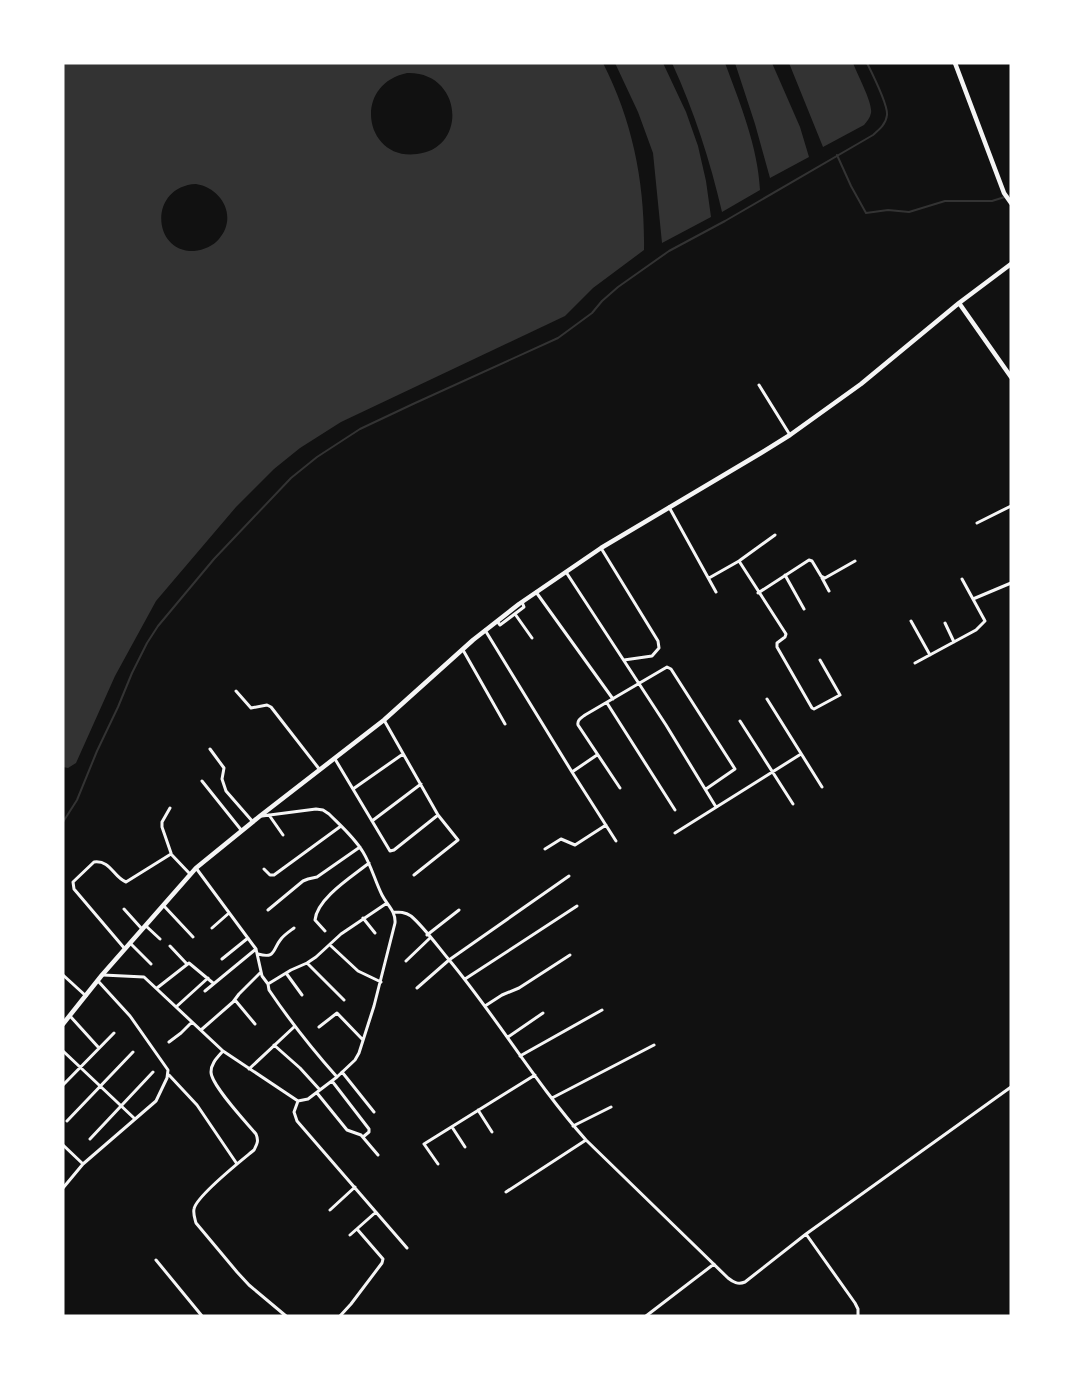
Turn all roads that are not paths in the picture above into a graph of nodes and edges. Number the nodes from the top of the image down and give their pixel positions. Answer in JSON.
{"nodes":[{"id":1,"x":956,"y":63,"type":"edge"},
{"id":2,"x":1009,"y":201,"type":"edge"},
{"id":3,"x":1011,"y":264,"type":"edge"},
{"id":4,"x":959,"y":303,"type":"junction"},
{"id":5,"x":1011,"y":377,"type":"edge"},
{"id":6,"x":759,"y":385,"type":"dead end"},
{"id":7,"x":790,"y":435,"type":"junction"},
{"id":8,"x":1011,"y":506,"type":"edge"},
{"id":9,"x":669,"y":507,"type":"junction"},
{"id":10,"x":977,"y":523,"type":"dead end"},
{"id":11,"x":775,"y":535,"type":"dead end"},
{"id":12,"x":601,"y":548,"type":"junction"},
{"id":13,"x":739,"y":561,"type":"junction"},
{"id":14,"x":855,"y":561,"type":"dead end"},
{"id":15,"x":566,"y":572,"type":"junction"},
{"id":16,"x":785,"y":575,"type":"junction"},
{"id":17,"x":821,"y":576,"type":"junction"},
{"id":18,"x":708,"y":578,"type":"junction"},
{"id":19,"x":962,"y":579,"type":"dead end"},
{"id":20,"x":1011,"y":583,"type":"edge"},
{"id":21,"x":829,"y":591,"type":"dead end"},
{"id":22,"x":536,"y":592,"type":"junction"},
{"id":23,"x":716,"y":592,"type":"dead end"},
{"id":24,"x":758,"y":593,"type":"junction"},
{"id":25,"x":973,"y":599,"type":"junction"},
{"id":26,"x":522,"y":602,"type":"junction"},
{"id":27,"x":804,"y":609,"type":"dead end"},
{"id":28,"x":515,"y":614,"type":"junction"},
{"id":29,"x":497,"y":621,"type":"junction"},
{"id":30,"x":911,"y":621,"type":"dead end"},
{"id":31,"x":945,"y":623,"type":"dead end"},
{"id":32,"x":485,"y":630,"type":"junction"},
{"id":33,"x":532,"y":638,"type":"dead end"},
{"id":34,"x":954,"y":642,"type":"junction"},
{"id":35,"x":463,"y":650,"type":"junction"},
{"id":36,"x":930,"y":655,"type":"junction"},
{"id":37,"x":624,"y":660,"type":"junction"},
{"id":38,"x":820,"y":660,"type":"dead end"},
{"id":39,"x":915,"y":663,"type":"dead end"},
{"id":40,"x":639,"y":683,"type":"junction"},
{"id":41,"x":236,"y":691,"type":"dead end"},
{"id":42,"x":613,"y":699,"type":"junction"},
{"id":43,"x":767,"y":699,"type":"dead end"},
{"id":44,"x":607,"y":703,"type":"junction"},
{"id":45,"x":384,"y":720,"type":"junction"},
{"id":46,"x":740,"y":721,"type":"dead end"},
{"id":47,"x":505,"y":724,"type":"dead end"},
{"id":48,"x":210,"y":749,"type":"dead end"},
{"id":49,"x":403,"y":753,"type":"junction"},
{"id":50,"x":801,"y":753,"type":"junction"},
{"id":51,"x":597,"y":755,"type":"junction"},
{"id":52,"x":335,"y":759,"type":"junction"},
{"id":53,"x":320,"y":770,"type":"junction"},
{"id":54,"x":572,"y":772,"type":"junction"},
{"id":55,"x":773,"y":772,"type":"junction"},
{"id":56,"x":202,"y":781,"type":"dead end"},
{"id":57,"x":421,"y":784,"type":"junction"},
{"id":58,"x":822,"y":787,"type":"dead end"},
{"id":59,"x":620,"y":788,"type":"dead end"},
{"id":60,"x":353,"y":789,"type":"junction"},
{"id":61,"x":706,"y":789,"type":"junction"},
{"id":62,"x":793,"y":804,"type":"dead end"},
{"id":63,"x":716,"y":807,"type":"junction"},
{"id":64,"x":170,"y":808,"type":"dead end"},
{"id":65,"x":675,"y":810,"type":"dead end"},
{"id":66,"x":269,"y":815,"type":"junction"},
{"id":67,"x":438,"y":815,"type":"junction"},
{"id":68,"x":261,"y":816,"type":"junction"},
{"id":69,"x":372,"y":821,"type":"junction"},
{"id":70,"x":253,"y":822,"type":"junction"},
{"id":71,"x":606,"y":825,"type":"junction"},
{"id":72,"x":341,"y":826,"type":"junction"},
{"id":73,"x":242,"y":831,"type":"junction"},
{"id":74,"x":675,"y":833,"type":"dead end"},
{"id":75,"x":283,"y":835,"type":"dead end"},
{"id":76,"x":616,"y":841,"type":"dead end"},
{"id":77,"x":360,"y":847,"type":"junction"},
{"id":78,"x":545,"y":849,"type":"dead end"},
{"id":79,"x":171,"y":854,"type":"junction"},
{"id":80,"x":369,"y":863,"type":"junction"},
{"id":81,"x":196,"y":868,"type":"junction"},
{"id":82,"x":264,"y":869,"type":"dead end"},
{"id":83,"x":190,"y":874,"type":"junction"},
{"id":84,"x":414,"y":875,"type":"dead end"},
{"id":85,"x":569,"y":876,"type":"dead end"},
{"id":86,"x":387,"y":903,"type":"junction"},
{"id":87,"x":163,"y":905,"type":"junction"},
{"id":88,"x":577,"y":906,"type":"dead end"},
{"id":89,"x":124,"y":909,"type":"dead end"},
{"id":90,"x":268,"y":910,"type":"dead end"},
{"id":91,"x":459,"y":910,"type":"dead end"},
{"id":92,"x":229,"y":912,"type":"junction"},
{"id":93,"x":393,"y":912,"type":"junction"},
{"id":94,"x":363,"y":918,"type":"junction"},
{"id":95,"x":144,"y":927,"type":"junction"},
{"id":96,"x":212,"y":928,"type":"dead end"},
{"id":97,"x":294,"y":928,"type":"dead end"},
{"id":98,"x":325,"y":931,"type":"dead end"},
{"id":99,"x":375,"y":933,"type":"dead end"},
{"id":100,"x":429,"y":936,"type":"junction"},
{"id":101,"x":194,"y":937,"type":"dead end"},
{"id":102,"x":248,"y":938,"type":"junction"},
{"id":103,"x":160,"y":939,"type":"dead end"},
{"id":104,"x":130,"y":943,"type":"junction"},
{"id":105,"x":330,"y":945,"type":"junction"},
{"id":106,"x":170,"y":946,"type":"dead end"},
{"id":107,"x":126,"y":949,"type":"junction"},
{"id":108,"x":256,"y":949,"type":"junction"},
{"id":109,"x":258,"y":954,"type":"junction"},
{"id":110,"x":570,"y":954,"type":"dead end"},
{"id":111,"x":222,"y":959,"type":"dead end"},
{"id":112,"x":449,"y":960,"type":"junction"},
{"id":113,"x":406,"y":961,"type":"dead end"},
{"id":114,"x":186,"y":963,"type":"junction"},
{"id":115,"x":307,"y":963,"type":"junction"},
{"id":116,"x":151,"y":964,"type":"dead end"},
{"id":117,"x":261,"y":973,"type":"junction"},
{"id":118,"x":286,"y":973,"type":"junction"},
{"id":119,"x":63,"y":975,"type":"edge"},
{"id":120,"x":102,"y":975,"type":"junction"},
{"id":121,"x":208,"y":978,"type":"junction"},
{"id":122,"x":465,"y":979,"type":"junction"},
{"id":123,"x":98,"y":981,"type":"junction"},
{"id":124,"x":381,"y":982,"type":"junction"},
{"id":125,"x":213,"y":983,"type":"junction"},
{"id":126,"x":268,"y":984,"type":"junction"},
{"id":127,"x":157,"y":988,"type":"junction"},
{"id":128,"x":417,"y":988,"type":"dead end"},
{"id":129,"x":205,"y":991,"type":"dead end"},
{"id":130,"x":302,"y":995,"type":"dead end"},
{"id":131,"x":86,"y":996,"type":"junction"},
{"id":132,"x":235,"y":1000,"type":"junction"},
{"id":133,"x":344,"y":1000,"type":"dead end"},
{"id":134,"x":485,"y":1006,"type":"junction"},
{"id":135,"x":176,"y":1007,"type":"junction"},
{"id":136,"x":602,"y":1010,"type":"dead end"},
{"id":137,"x":543,"y":1013,"type":"dead end"},
{"id":138,"x":70,"y":1016,"type":"junction"},
{"id":139,"x":192,"y":1022,"type":"junction"},
{"id":140,"x":63,"y":1024,"type":"edge"},
{"id":141,"x":255,"y":1024,"type":"dead end"},
{"id":142,"x":294,"y":1026,"type":"junction"},
{"id":143,"x":319,"y":1027,"type":"dead end"},
{"id":144,"x":201,"y":1030,"type":"junction"},
{"id":145,"x":114,"y":1033,"type":"dead end"},
{"id":146,"x":507,"y":1038,"type":"junction"},
{"id":147,"x":363,"y":1040,"type":"junction"},
{"id":148,"x":169,"y":1042,"type":"dead end"},
{"id":149,"x":274,"y":1045,"type":"junction"},
{"id":150,"x":654,"y":1045,"type":"dead end"},
{"id":151,"x":99,"y":1048,"type":"junction"},
{"id":152,"x":63,"y":1051,"type":"edge"},
{"id":153,"x":223,"y":1051,"type":"junction"},
{"id":154,"x":133,"y":1052,"type":"dead end"},
{"id":155,"x":520,"y":1056,"type":"junction"},
{"id":156,"x":80,"y":1067,"type":"junction"},
{"id":157,"x":249,"y":1069,"type":"junction"},
{"id":158,"x":153,"y":1072,"type":"dead end"},
{"id":159,"x":342,"y":1072,"type":"junction"},
{"id":160,"x":169,"y":1075,"type":"junction"},
{"id":161,"x":535,"y":1075,"type":"junction"},
{"id":162,"x":337,"y":1077,"type":"junction"},
{"id":163,"x":332,"y":1080,"type":"junction"},
{"id":164,"x":63,"y":1085,"type":"edge"},
{"id":165,"x":100,"y":1086,"type":"junction"},
{"id":166,"x":1011,"y":1087,"type":"edge"},
{"id":167,"x":318,"y":1091,"type":"junction"},
{"id":168,"x":552,"y":1098,"type":"junction"},
{"id":169,"x":298,"y":1101,"type":"junction"},
{"id":170,"x":121,"y":1106,"type":"junction"},
{"id":171,"x":611,"y":1107,"type":"dead end"},
{"id":172,"x":478,"y":1110,"type":"junction"},
{"id":173,"x":374,"y":1112,"type":"dead end"},
{"id":174,"x":135,"y":1119,"type":"junction"},
{"id":175,"x":67,"y":1121,"type":"dead end"},
{"id":176,"x":573,"y":1126,"type":"junction"},
{"id":177,"x":452,"y":1127,"type":"junction"},
{"id":178,"x":492,"y":1132,"type":"dead end"},
{"id":179,"x":363,"y":1137,"type":"junction"},
{"id":180,"x":90,"y":1140,"type":"dead end"},
{"id":181,"x":586,"y":1140,"type":"junction"},
{"id":182,"x":63,"y":1145,"type":"edge"},
{"id":183,"x":465,"y":1148,"type":"dead end"},
{"id":184,"x":378,"y":1155,"type":"dead end"},
{"id":185,"x":83,"y":1164,"type":"junction"},
{"id":186,"x":237,"y":1164,"type":"junction"},
{"id":187,"x":438,"y":1164,"type":"dead end"},
{"id":188,"x":355,"y":1187,"type":"junction"},
{"id":189,"x":63,"y":1188,"type":"edge"},
{"id":190,"x":506,"y":1192,"type":"dead end"},
{"id":191,"x":330,"y":1210,"type":"dead end"},
{"id":192,"x":376,"y":1212,"type":"junction"},
{"id":193,"x":357,"y":1229,"type":"junction"},
{"id":194,"x":806,"y":1234,"type":"junction"},
{"id":195,"x":350,"y":1235,"type":"dead end"},
{"id":196,"x":407,"y":1248,"type":"dead end"},
{"id":197,"x":156,"y":1260,"type":"dead end"},
{"id":198,"x":714,"y":1264,"type":"junction"},
{"id":199,"x":202,"y":1316,"type":"edge"},
{"id":200,"x":286,"y":1316,"type":"edge"},
{"id":201,"x":340,"y":1316,"type":"edge"},
{"id":202,"x":646,"y":1316,"type":"edge"},
{"id":203,"x":858,"y":1316,"type":"edge"}],
"edges":[{"from":1,"to":2,"type":"main road"},
{"from":3,"to":4,"type":"main road"},
{"from":4,"to":5,"type":"main road"},
{"from":4,"to":7,"type":"main road"},
{"from":6,"to":7,"type":"street"},
{"from":7,"to":9,"type":"main road"},
{"from":8,"to":10,"type":"street"},
{"from":9,"to":12,"type":"main road"},
{"from":9,"to":18,"type":"street"},
{"from":11,"to":13,"type":"street"},
{"from":12,"to":15,"type":"main road"},
{"from":12,"to":37,"type":"street"},
{"from":13,"to":18,"type":"street"},
{"from":13,"to":24,"type":"street"},
{"from":14,"to":17,"type":"street"},
{"from":15,"to":22,"type":"main road"},
{"from":15,"to":37,"type":"street"},
{"from":16,"to":17,"type":"street"},
{"from":16,"to":24,"type":"street"},
{"from":16,"to":27,"type":"street"},
{"from":17,"to":21,"type":"street"},
{"from":18,"to":23,"type":"street"},
{"from":19,"to":25,"type":"street"},
{"from":20,"to":25,"type":"street"},
{"from":22,"to":26,"type":"main road"},
{"from":22,"to":42,"type":"street"},
{"from":24,"to":38,"type":"street"},
{"from":25,"to":34,"type":"street"},
{"from":26,"to":28,"type":"street"},
{"from":26,"to":29,"type":"main road"},
{"from":28,"to":29,"type":"street"},
{"from":28,"to":33,"type":"street"},
{"from":29,"to":32,"type":"main road"},
{"from":30,"to":36,"type":"street"},
{"from":31,"to":34,"type":"street"},
{"from":32,"to":35,"type":"main road"},
{"from":32,"to":54,"type":"street"},
{"from":34,"to":36,"type":"street"},
{"from":35,"to":45,"type":"main road"},
{"from":35,"to":47,"type":"street"},
{"from":36,"to":39,"type":"street"},
{"from":37,"to":40,"type":"street"},
{"from":40,"to":42,"type":"street"},
{"from":40,"to":61,"type":"street"},
{"from":40,"to":61,"type":"street"},
{"from":41,"to":53,"type":"street"},
{"from":42,"to":44,"type":"street"},
{"from":43,"to":50,"type":"street"},
{"from":44,"to":51,"type":"street"},
{"from":44,"to":65,"type":"street"},
{"from":45,"to":49,"type":"street"},
{"from":45,"to":52,"type":"main road"},
{"from":46,"to":55,"type":"street"},
{"from":48,"to":70,"type":"street"},
{"from":49,"to":57,"type":"street"},
{"from":49,"to":60,"type":"street"},
{"from":50,"to":55,"type":"street"},
{"from":50,"to":58,"type":"street"},
{"from":51,"to":54,"type":"street"},
{"from":51,"to":59,"type":"street"},
{"from":52,"to":53,"type":"main road"},
{"from":52,"to":60,"type":"street"},
{"from":53,"to":68,"type":"main road"},
{"from":54,"to":71,"type":"street"},
{"from":55,"to":62,"type":"street"},
{"from":55,"to":63,"type":"street"},
{"from":56,"to":73,"type":"street"},
{"from":57,"to":67,"type":"street"},
{"from":57,"to":69,"type":"street"},
{"from":60,"to":69,"type":"street"},
{"from":61,"to":63,"type":"street"},
{"from":63,"to":74,"type":"street"},
{"from":64,"to":79,"type":"street"},
{"from":66,"to":68,"type":"street"},
{"from":66,"to":72,"type":"street"},
{"from":66,"to":75,"type":"street"},
{"from":67,"to":69,"type":"street"},
{"from":67,"to":84,"type":"street"},
{"from":68,"to":70,"type":"main road"},
{"from":70,"to":73,"type":"main road"},
{"from":71,"to":76,"type":"street"},
{"from":71,"to":78,"type":"street"},
{"from":72,"to":77,"type":"street"},
{"from":72,"to":82,"type":"street"},
{"from":73,"to":81,"type":"main road"},
{"from":77,"to":80,"type":"street"},
{"from":77,"to":90,"type":"street"},
{"from":79,"to":83,"type":"street"},
{"from":79,"to":107,"type":"street"},
{"from":80,"to":86,"type":"street"},
{"from":80,"to":98,"type":"street"},
{"from":81,"to":83,"type":"main road"},
{"from":81,"to":92,"type":"street"},
{"from":83,"to":87,"type":"main road"},
{"from":85,"to":112,"type":"street"},
{"from":86,"to":93,"type":"street"},
{"from":86,"to":94,"type":"street"},
{"from":87,"to":95,"type":"main road"},
{"from":87,"to":101,"type":"street"},
{"from":88,"to":122,"type":"street"},
{"from":89,"to":95,"type":"street"},
{"from":91,"to":100,"type":"street"},
{"from":92,"to":96,"type":"street"},
{"from":92,"to":102,"type":"street"},
{"from":93,"to":100,"type":"street"},
{"from":93,"to":124,"type":"street"},
{"from":94,"to":99,"type":"street"},
{"from":94,"to":105,"type":"street"},
{"from":95,"to":103,"type":"street"},
{"from":95,"to":104,"type":"main road"},
{"from":97,"to":109,"type":"street"},
{"from":100,"to":112,"type":"street"},
{"from":100,"to":113,"type":"street"},
{"from":102,"to":108,"type":"street"},
{"from":102,"to":111,"type":"street"},
{"from":104,"to":107,"type":"main road"},
{"from":104,"to":116,"type":"street"},
{"from":105,"to":115,"type":"street"},
{"from":105,"to":124,"type":"street"},
{"from":106,"to":114,"type":"street"},
{"from":107,"to":120,"type":"main road"},
{"from":108,"to":109,"type":"street"},
{"from":108,"to":125,"type":"street"},
{"from":109,"to":117,"type":"street"},
{"from":110,"to":134,"type":"street"},
{"from":112,"to":122,"type":"street"},
{"from":112,"to":128,"type":"street"},
{"from":114,"to":121,"type":"street"},
{"from":114,"to":127,"type":"street"},
{"from":115,"to":118,"type":"street"},
{"from":115,"to":133,"type":"street"},
{"from":117,"to":126,"type":"street"},
{"from":117,"to":132,"type":"street"},
{"from":118,"to":126,"type":"street"},
{"from":118,"to":130,"type":"street"},
{"from":119,"to":131,"type":"street"},
{"from":120,"to":123,"type":"main road"},
{"from":120,"to":127,"type":"street"},
{"from":121,"to":125,"type":"street"},
{"from":121,"to":135,"type":"street"},
{"from":122,"to":134,"type":"street"},
{"from":123,"to":131,"type":"main road"},
{"from":123,"to":160,"type":"street"},
{"from":124,"to":147,"type":"street"},
{"from":125,"to":129,"type":"street"},
{"from":126,"to":142,"type":"street"},
{"from":127,"to":135,"type":"street"},
{"from":131,"to":138,"type":"main road"},
{"from":132,"to":141,"type":"street"},
{"from":132,"to":144,"type":"street"},
{"from":134,"to":146,"type":"street"},
{"from":135,"to":139,"type":"street"},
{"from":136,"to":155,"type":"street"},
{"from":137,"to":146,"type":"street"},
{"from":138,"to":140,"type":"main road"},
{"from":138,"to":151,"type":"street"},
{"from":139,"to":144,"type":"street"},
{"from":139,"to":148,"type":"street"},
{"from":142,"to":149,"type":"street"},
{"from":142,"to":162,"type":"street"},
{"from":143,"to":147,"type":"street"},
{"from":144,"to":153,"type":"street"},
{"from":145,"to":151,"type":"street"},
{"from":146,"to":155,"type":"street"},
{"from":147,"to":159,"type":"street"},
{"from":149,"to":157,"type":"street"},
{"from":149,"to":167,"type":"street"},
{"from":150,"to":168,"type":"street"},
{"from":151,"to":156,"type":"street"},
{"from":152,"to":156,"type":"street"},
{"from":153,"to":157,"type":"street"},
{"from":153,"to":186,"type":"street"},
{"from":154,"to":165,"type":"street"},
{"from":155,"to":161,"type":"street"},
{"from":156,"to":164,"type":"street"},
{"from":156,"to":165,"type":"street"},
{"from":157,"to":169,"type":"street"},
{"from":158,"to":170,"type":"street"},
{"from":159,"to":162,"type":"street"},
{"from":159,"to":173,"type":"street"},
{"from":160,"to":174,"type":"street"},
{"from":160,"to":186,"type":"street"},
{"from":161,"to":168,"type":"street"},
{"from":161,"to":172,"type":"street"},
{"from":162,"to":163,"type":"street"},
{"from":163,"to":167,"type":"street"},
{"from":163,"to":179,"type":"street"},
{"from":165,"to":170,"type":"street"},
{"from":165,"to":175,"type":"street"},
{"from":166,"to":194,"type":"street"},
{"from":167,"to":169,"type":"street"},
{"from":167,"to":179,"type":"street"},
{"from":168,"to":176,"type":"street"},
{"from":169,"to":188,"type":"street"},
{"from":170,"to":174,"type":"street"},
{"from":170,"to":180,"type":"street"},
{"from":171,"to":176,"type":"street"},
{"from":172,"to":177,"type":"street"},
{"from":172,"to":178,"type":"street"},
{"from":174,"to":185,"type":"street"},
{"from":176,"to":181,"type":"street"},
{"from":177,"to":183,"type":"street"},
{"from":177,"to":187,"type":"street"},
{"from":179,"to":184,"type":"street"},
{"from":181,"to":190,"type":"street"},
{"from":181,"to":198,"type":"street"},
{"from":182,"to":185,"type":"street"},
{"from":185,"to":189,"type":"street"},
{"from":186,"to":200,"type":"street"},
{"from":188,"to":191,"type":"street"},
{"from":188,"to":192,"type":"street"},
{"from":192,"to":193,"type":"street"},
{"from":192,"to":196,"type":"street"},
{"from":193,"to":195,"type":"street"},
{"from":193,"to":201,"type":"street"},
{"from":194,"to":198,"type":"street"},
{"from":194,"to":203,"type":"street"},
{"from":197,"to":199,"type":"street"},
{"from":198,"to":202,"type":"street"}]}
